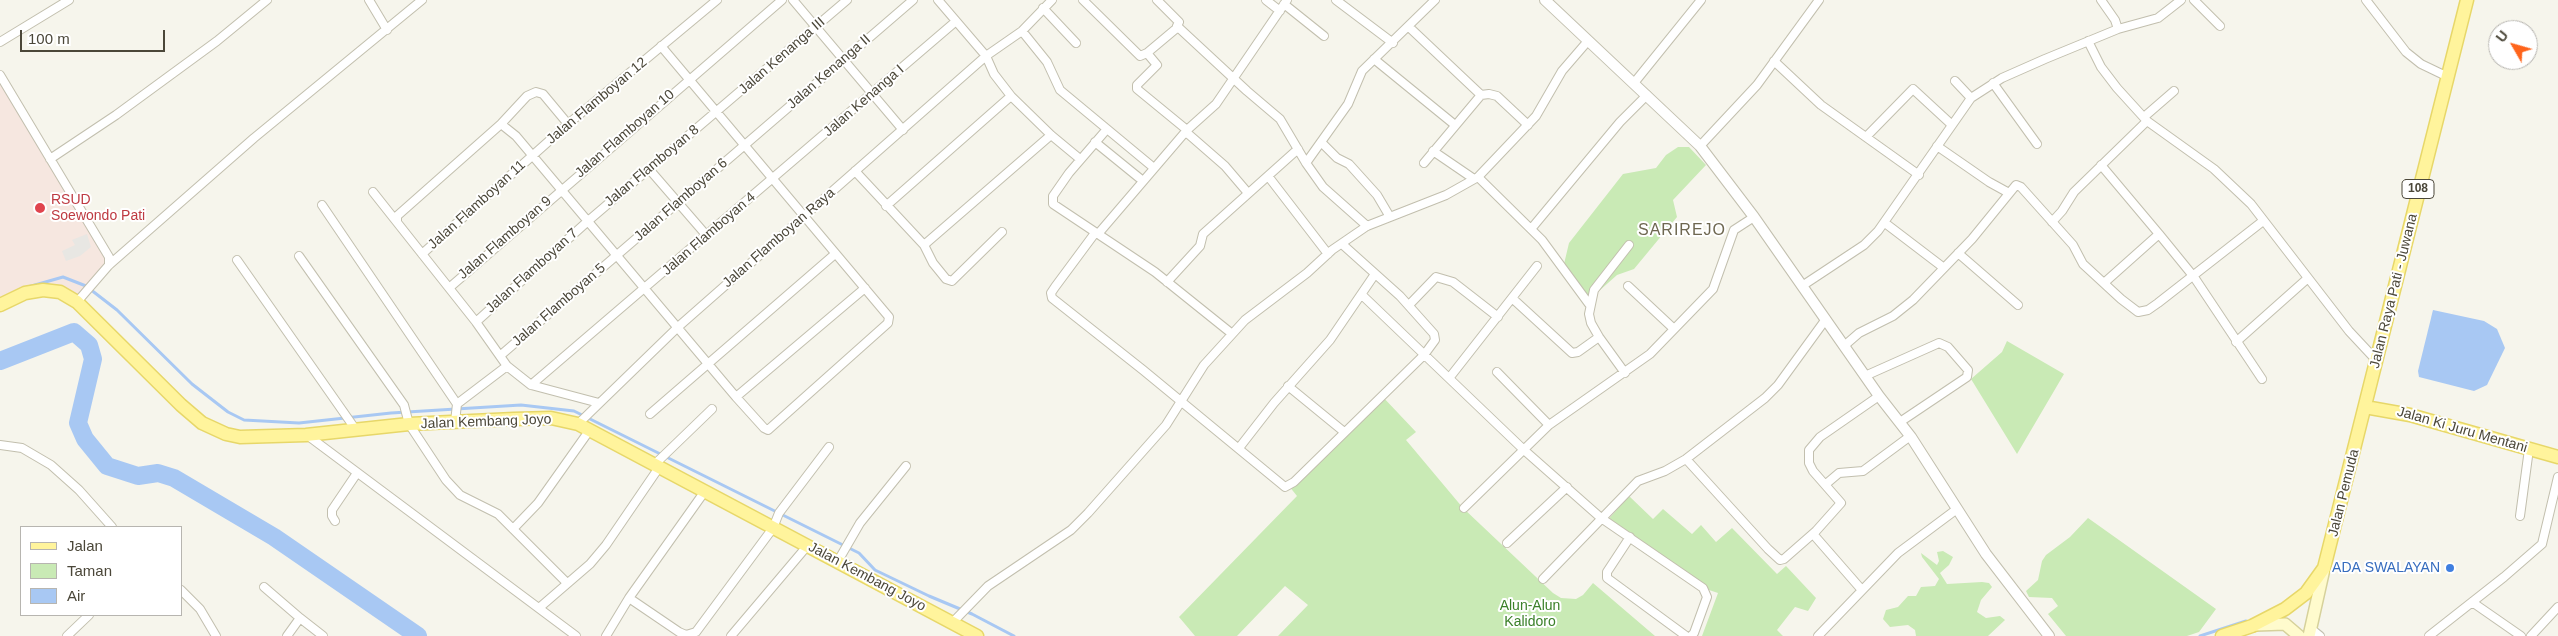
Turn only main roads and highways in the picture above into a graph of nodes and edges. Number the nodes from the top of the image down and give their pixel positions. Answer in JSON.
{"nodes":[{"id":1,"x":2467,"y":0,"type":"edge"},
{"id":2,"x":0,"y":305,"type":"edge"},
{"id":3,"x":2365,"y":408,"type":"junction"},
{"id":4,"x":2558,"y":457,"type":"edge"},
{"id":5,"x":2324,"y":568,"type":"junction"},
{"id":6,"x":2252,"y":626,"type":"junction"},
{"id":7,"x":2309,"y":632,"type":"edge"},
{"id":8,"x":977,"y":636,"type":"edge"},
{"id":9,"x":2222,"y":636,"type":"edge"},
{"id":10,"x":2299,"y":636,"type":"edge"}],
"edges":[{"from":1,"to":3,"type":"main road","name":"Jalan Raya Pati - Juwana","number":"108"},
{"from":2,"to":8,"type":"main road","name":"Jalan Kembang Joyo"},
{"from":3,"to":4,"type":"main road","name":"Jalan Ki Juru Mentani"},
{"from":3,"to":5,"type":"main road","name":"Jalan Pemuda"},
{"from":5,"to":6,"type":"main road"},
{"from":5,"to":7,"type":"main road","name":"Jalan Pemuda"},
{"from":6,"to":9,"type":"main road"},
{"from":6,"to":10,"type":"main road"}]}
